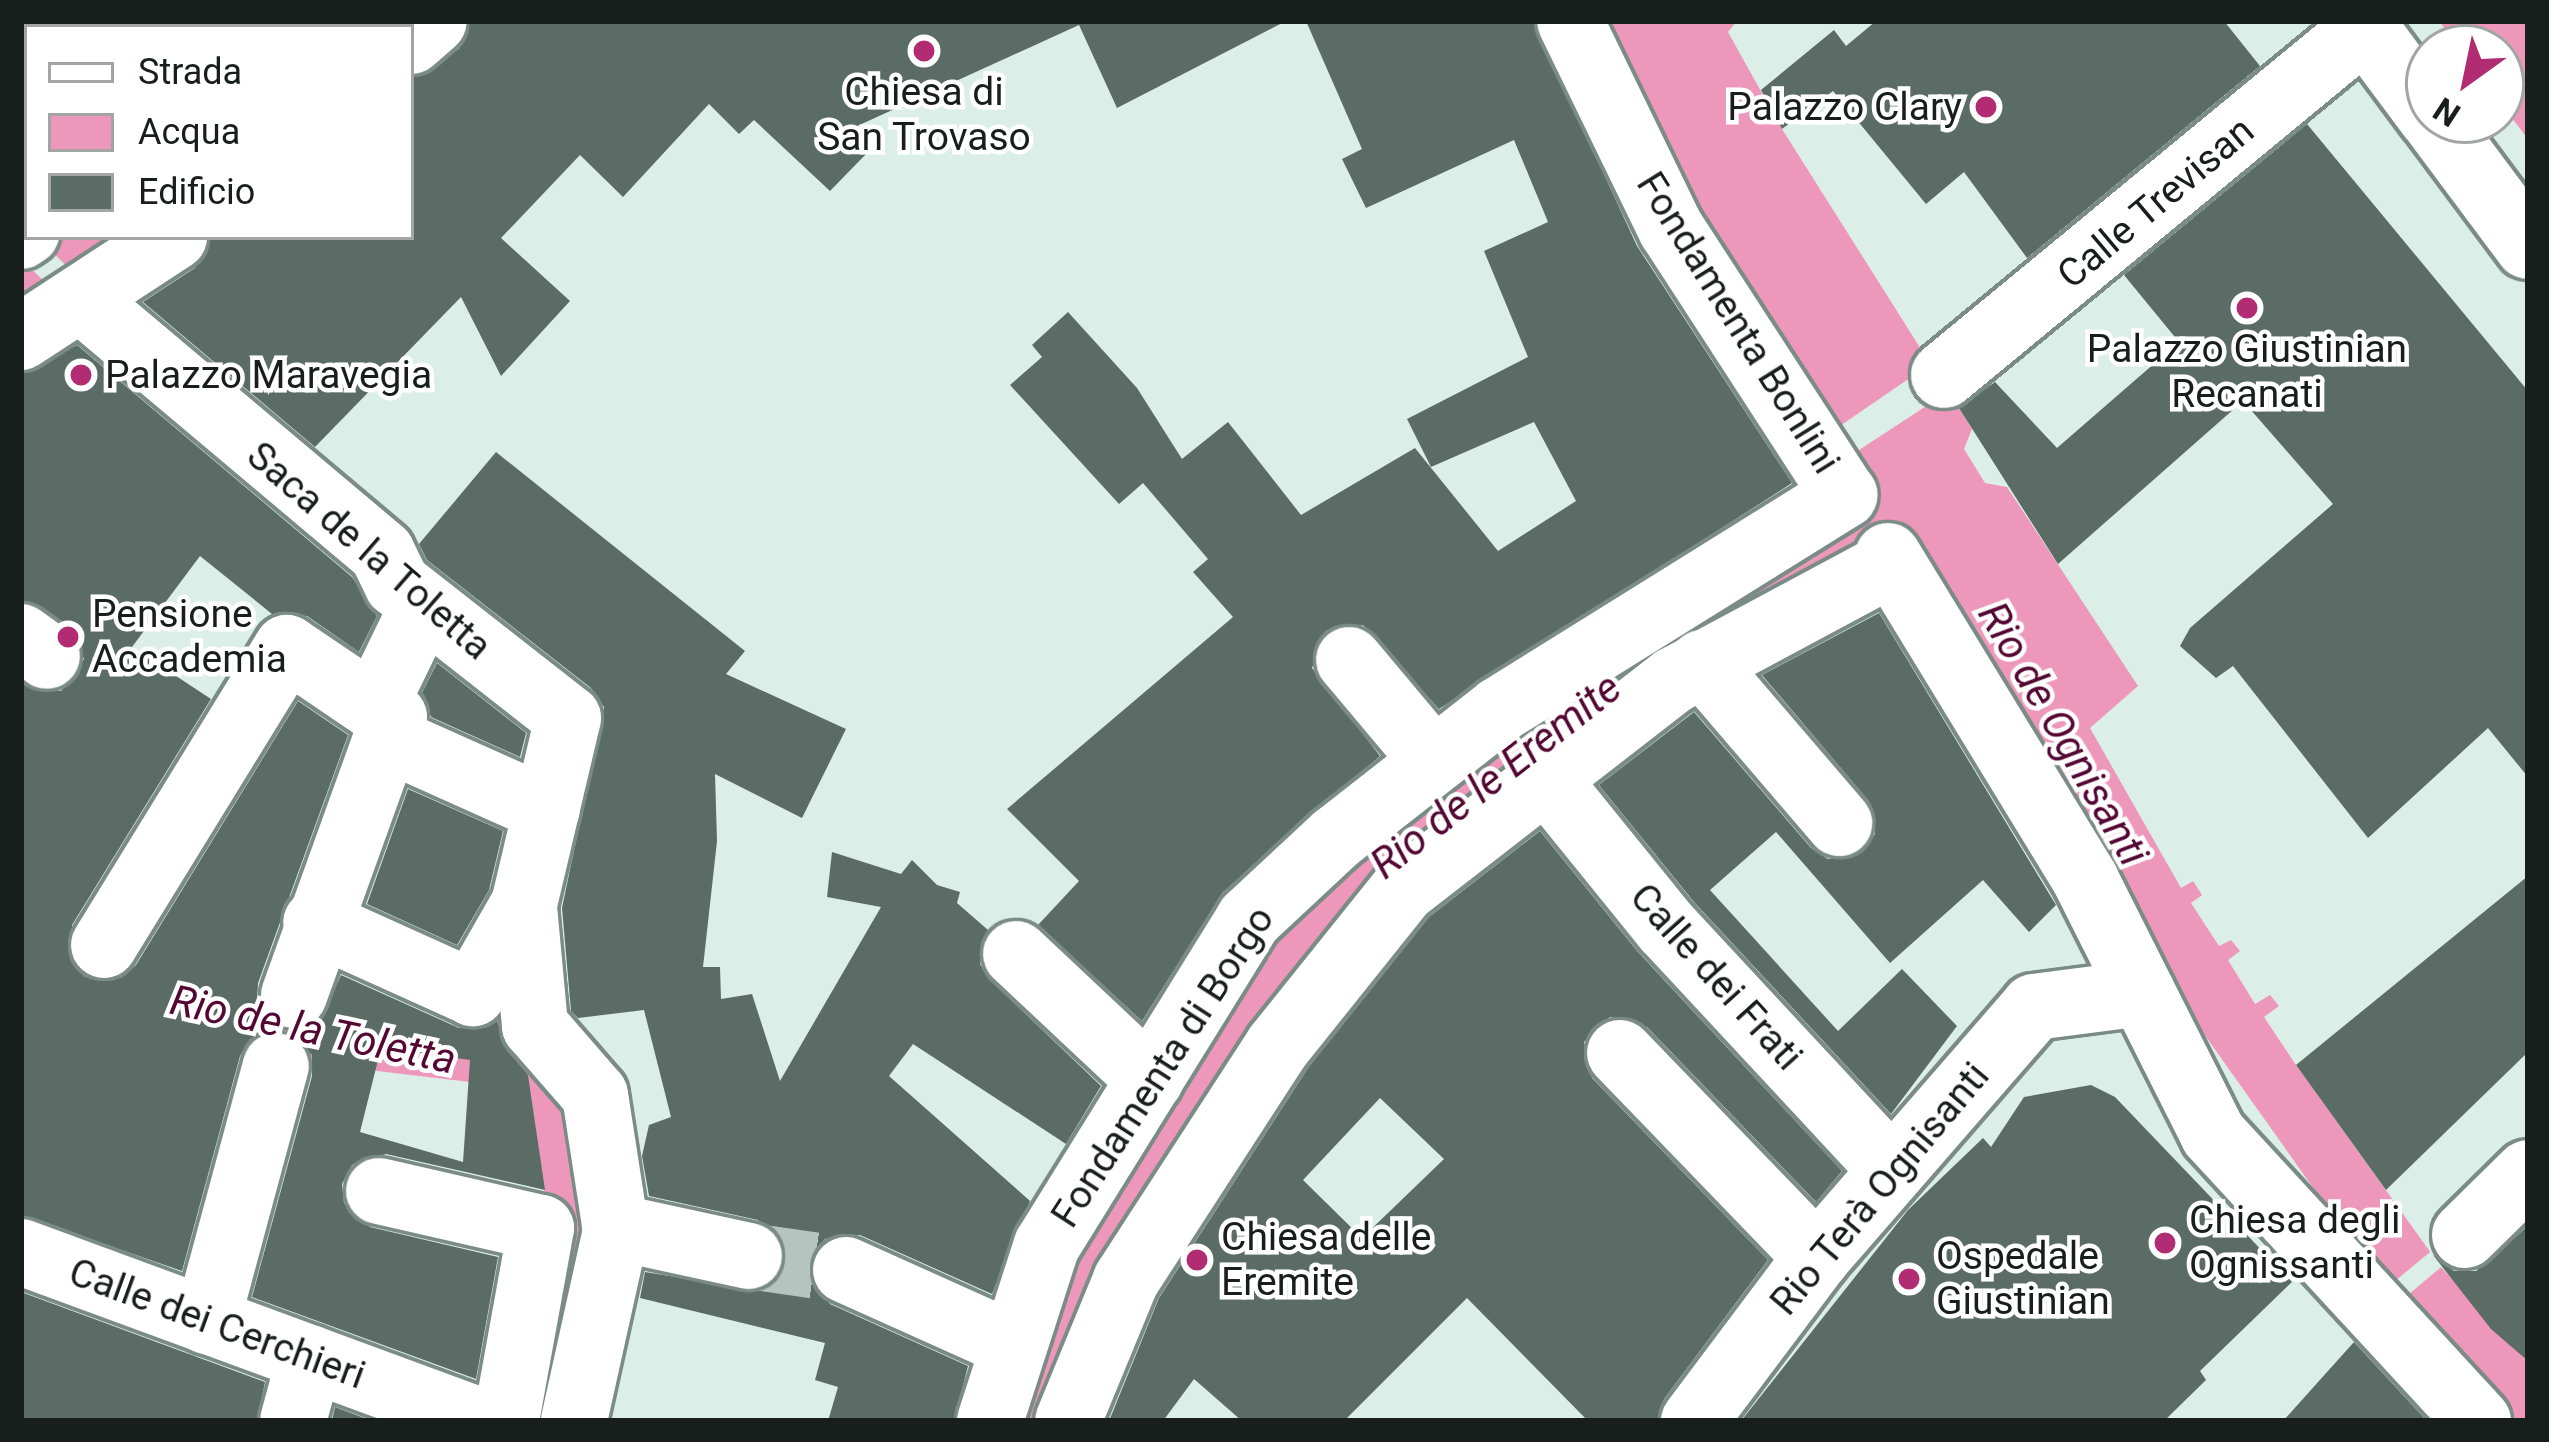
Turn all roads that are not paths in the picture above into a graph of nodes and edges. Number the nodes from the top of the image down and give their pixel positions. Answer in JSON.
{"nodes":[{"id":1,"x":1570,"y":21,"type":"edge"},
{"id":2,"x":2362,"y":25,"type":"edge"},
{"id":3,"x":2405,"y":82,"type":"edge"},
{"id":4,"x":2451,"y":144,"type":"edge"},
{"id":5,"x":170,"y":240,"type":"edge"},
{"id":6,"x":2528,"y":246,"type":"edge"},
{"id":7,"x":83,"y":301,"type":"junction"},
{"id":8,"x":21,"y":337,"type":"edge"},
{"id":9,"x":1944,"y":375,"type":"dead end"},
{"id":10,"x":1844,"y":495,"type":"joint"},
{"id":11,"x":423,"y":606,"type":"junction"},
{"id":12,"x":1349,"y":660,"type":"dead end"},
{"id":13,"x":1702,"y":664,"type":"junction"},
{"id":14,"x":385,"y":721,"type":"junction"},
{"id":15,"x":1432,"y":759,"type":"junction"},
{"id":16,"x":1546,"y":779,"type":"junction"},
{"id":17,"x":548,"y":810,"type":"junction"},
{"id":18,"x":1838,"y":823,"type":"dead end"},
{"id":19,"x":316,"y":922,"type":"junction"},
{"id":20,"x":104,"y":945,"type":"dead end"},
{"id":21,"x":1016,"y":954,"type":"dead end"},
{"id":22,"x":497,"y":984,"type":"junction"},
{"id":23,"x":2116,"y":994,"type":"junction"},
{"id":24,"x":293,"y":995,"type":"dead end"},
{"id":25,"x":1620,"y":1052,"type":"dead end"},
{"id":26,"x":276,"y":1066,"type":"dead end"},
{"id":27,"x":1150,"y":1080,"type":"junction"},
{"id":28,"x":1892,"y":1170,"type":"junction"},
{"id":29,"x":2528,"y":1173,"type":"edge"},
{"id":30,"x":379,"y":1191,"type":"dead end"},
{"id":31,"x":615,"y":1227,"type":"junction"},
{"id":32,"x":2464,"y":1235,"type":"dead end"},
{"id":33,"x":21,"y":1252,"type":"edge"},
{"id":34,"x":749,"y":1256,"type":"tunnel mouth"},
{"id":35,"x":1817,"y":1257,"type":"junction"},
{"id":36,"x":846,"y":1270,"type":"tunnel mouth"},
{"id":37,"x":207,"y":1321,"type":"junction"},
{"id":38,"x":1012,"y":1345,"type":"junction"},
{"id":39,"x":310,"y":1358,"type":"junction"},
{"id":40,"x":293,"y":1421,"type":"edge"},
{"id":41,"x":481,"y":1421,"type":"edge"},
{"id":42,"x":506,"y":1421,"type":"edge"},
{"id":43,"x":574,"y":1421,"type":"edge"},
{"id":44,"x":990,"y":1421,"type":"edge"},
{"id":45,"x":1068,"y":1421,"type":"edge"},
{"id":46,"x":1694,"y":1421,"type":"edge"},
{"id":47,"x":2478,"y":1421,"type":"edge"}],
"edges":[{"from":1,"to":10,"type":"street","name":"Fondamenta Bonlini"},
{"from":2,"to":3,"type":"street"},
{"from":2,"to":9,"type":"street","name":"Calle Trevisan"},
{"from":4,"to":6,"type":"street"},
{"from":5,"to":7,"type":"street"},
{"from":7,"to":8,"type":"street"},
{"from":7,"to":11,"type":"street","name":"Saca de la Toletta"},
{"from":10,"to":15,"type":"street","name":"Fondamenta di Borgo"},
{"from":11,"to":14,"type":"street"},
{"from":11,"to":17,"type":"street","name":"Saca de la Toletta"},
{"from":12,"to":15,"type":"street"},
{"from":13,"to":16,"type":"street"},
{"from":13,"to":18,"type":"street"},
{"from":13,"to":23,"type":"street"},
{"from":14,"to":17,"type":"street"},
{"from":14,"to":19,"type":"street"},
{"from":14,"to":20,"type":"street"},
{"from":15,"to":27,"type":"street","name":"Fondamenta di Borgo"},
{"from":16,"to":28,"type":"street","name":"Calle dei Frati"},
{"from":16,"to":45,"type":"street"},
{"from":17,"to":22,"type":"street","name":"Saca de la Toletta"},
{"from":19,"to":22,"type":"street"},
{"from":19,"to":24,"type":"street"},
{"from":21,"to":27,"type":"street"},
{"from":22,"to":31,"type":"street","name":"Saca de la Toletta"},
{"from":23,"to":28,"type":"street","name":"Rio Terà Ognisanti"},
{"from":23,"to":47,"type":"street"},
{"from":25,"to":35,"type":"street"},
{"from":26,"to":37,"type":"street"},
{"from":27,"to":38,"type":"street","name":"Fondamenta di Borgo"},
{"from":28,"to":35,"type":"street","name":"Rio Terà Ognisanti"},
{"from":29,"to":32,"type":"street"},
{"from":30,"to":42,"type":"street"},
{"from":31,"to":34,"type":"street"},
{"from":31,"to":43,"type":"street"},
{"from":33,"to":37,"type":"street","name":"Calle dei Cerchieri"},
{"from":35,"to":46,"type":"street","name":"Rio Terà Ognisanti"},
{"from":36,"to":38,"type":"street"},
{"from":37,"to":39,"type":"street","name":"Calle dei Cerchieri"},
{"from":38,"to":44,"type":"street","name":"Fondamenta di Borgo"},
{"from":39,"to":40,"type":"street"},
{"from":39,"to":41,"type":"street","name":"Calle dei Cerchieri"}]}
